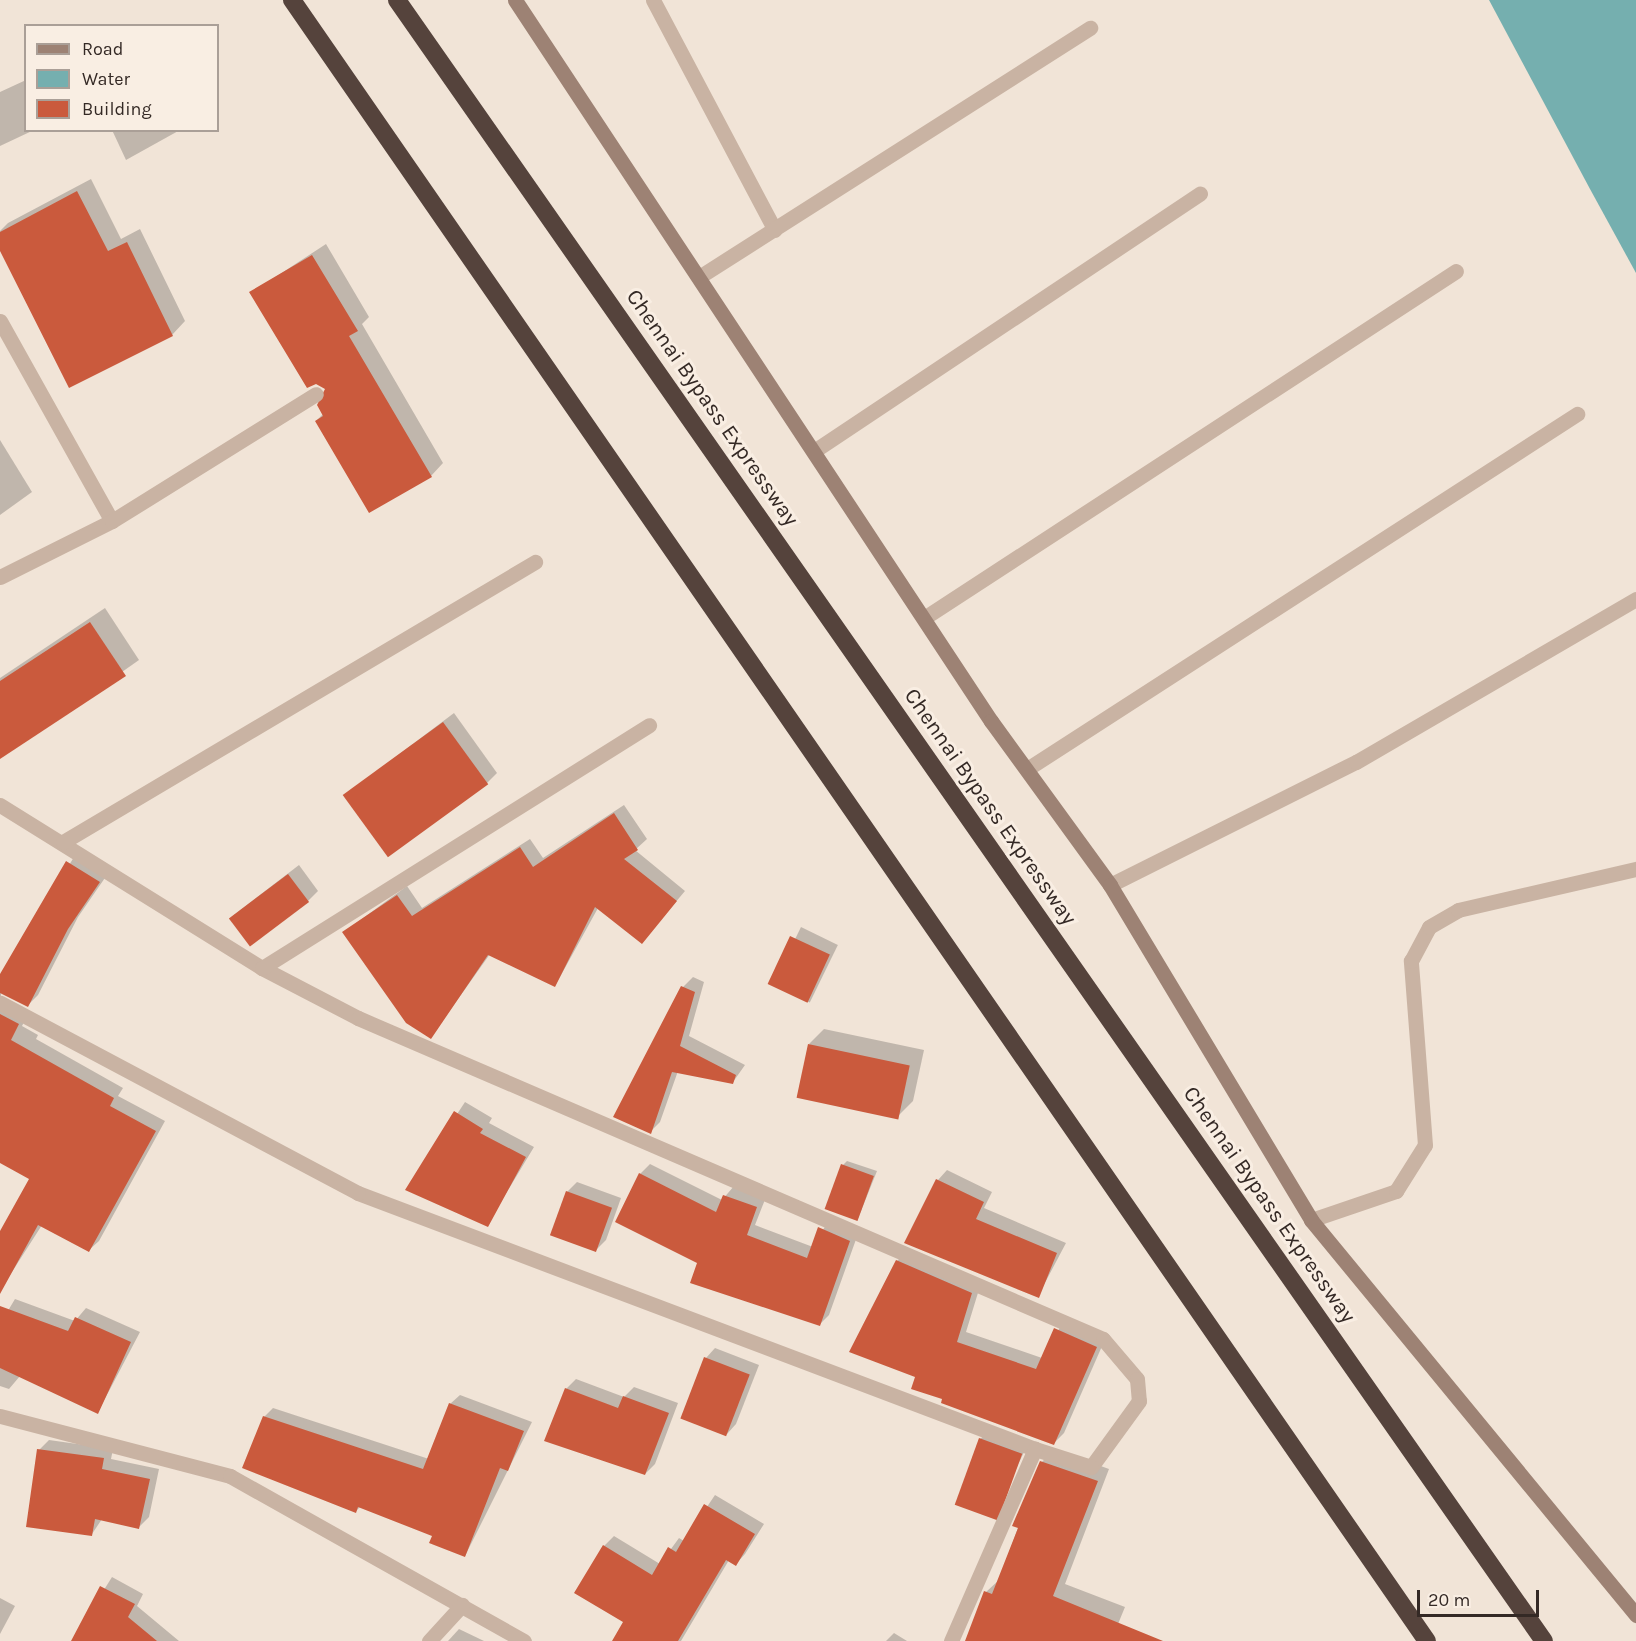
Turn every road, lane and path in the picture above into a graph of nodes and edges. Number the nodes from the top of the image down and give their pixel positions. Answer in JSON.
{"nodes":[{"id":1,"x":292,"y":0,"type":"edge"},
{"id":2,"x":397,"y":0,"type":"edge"},
{"id":3,"x":515,"y":0,"type":"edge"},
{"id":4,"x":653,"y":0,"type":"edge"},
{"id":5,"x":1090,"y":28,"type":"dead end"},
{"id":6,"x":1200,"y":194,"type":"dead end"},
{"id":7,"x":776,"y":230,"type":"junction"},
{"id":8,"x":1456,"y":271,"type":"dead end"},
{"id":9,"x":699,"y":277,"type":"junction"},
{"id":10,"x":0,"y":321,"type":"edge"},
{"id":11,"x":316,"y":394,"type":"dead end"},
{"id":12,"x":1577,"y":414,"type":"dead end"},
{"id":13,"x":814,"y":451,"type":"junction"},
{"id":14,"x":111,"y":521,"type":"junction"},
{"id":15,"x":536,"y":562,"type":"dead end"},
{"id":16,"x":0,"y":577,"type":"edge"},
{"id":17,"x":1636,"y":599,"type":"edge"},
{"id":18,"x":924,"y":618,"type":"junction"},
{"id":19,"x":649,"y":725,"type":"dead end"},
{"id":20,"x":1027,"y":769,"type":"junction"},
{"id":21,"x":0,"y":805,"type":"edge"},
{"id":22,"x":63,"y":842,"type":"junction"},
{"id":23,"x":1636,"y":869,"type":"edge"},
{"id":24,"x":1110,"y":885,"type":"junction"},
{"id":25,"x":262,"y":968,"type":"junction"},
{"id":26,"x":0,"y":1003,"type":"edge"},
{"id":27,"x":1311,"y":1220,"type":"junction"},
{"id":28,"x":0,"y":1416,"type":"edge"},
{"id":29,"x":1035,"y":1449,"type":"junction"},
{"id":30,"x":462,"y":1605,"type":"junction"},
{"id":31,"x":1634,"y":1606,"type":"edge"},
{"id":32,"x":429,"y":1641,"type":"edge"},
{"id":33,"x":524,"y":1641,"type":"edge"},
{"id":34,"x":951,"y":1641,"type":"edge"},
{"id":35,"x":1427,"y":1641,"type":"edge"},
{"id":36,"x":1544,"y":1641,"type":"edge"}],
"edges":[{"from":1,"to":35,"type":"highway"},
{"from":2,"to":36,"type":"highway","name":"Chennai Bypass Expressway"},
{"from":3,"to":9,"type":"street"},
{"from":4,"to":7,"type":"street"},
{"from":5,"to":7,"type":"street"},
{"from":6,"to":13,"type":"street"},
{"from":7,"to":9,"type":"street"},
{"from":8,"to":18,"type":"street"},
{"from":9,"to":13,"type":"street"},
{"from":10,"to":14,"type":"street"},
{"from":11,"to":14,"type":"street"},
{"from":12,"to":20,"type":"street"},
{"from":13,"to":18,"type":"street"},
{"from":14,"to":16,"type":"street"},
{"from":15,"to":22,"type":"street"},
{"from":17,"to":24,"type":"street"},
{"from":18,"to":20,"type":"street"},
{"from":19,"to":25,"type":"street"},
{"from":20,"to":24,"type":"street"},
{"from":21,"to":22,"type":"street"},
{"from":22,"to":25,"type":"street"},
{"from":23,"to":27,"type":"street"},
{"from":24,"to":27,"type":"street"},
{"from":25,"to":29,"type":"street"},
{"from":26,"to":29,"type":"street"},
{"from":27,"to":31,"type":"street"},
{"from":28,"to":30,"type":"street"},
{"from":29,"to":34,"type":"street"},
{"from":30,"to":32,"type":"street"},
{"from":30,"to":33,"type":"street"}]}
